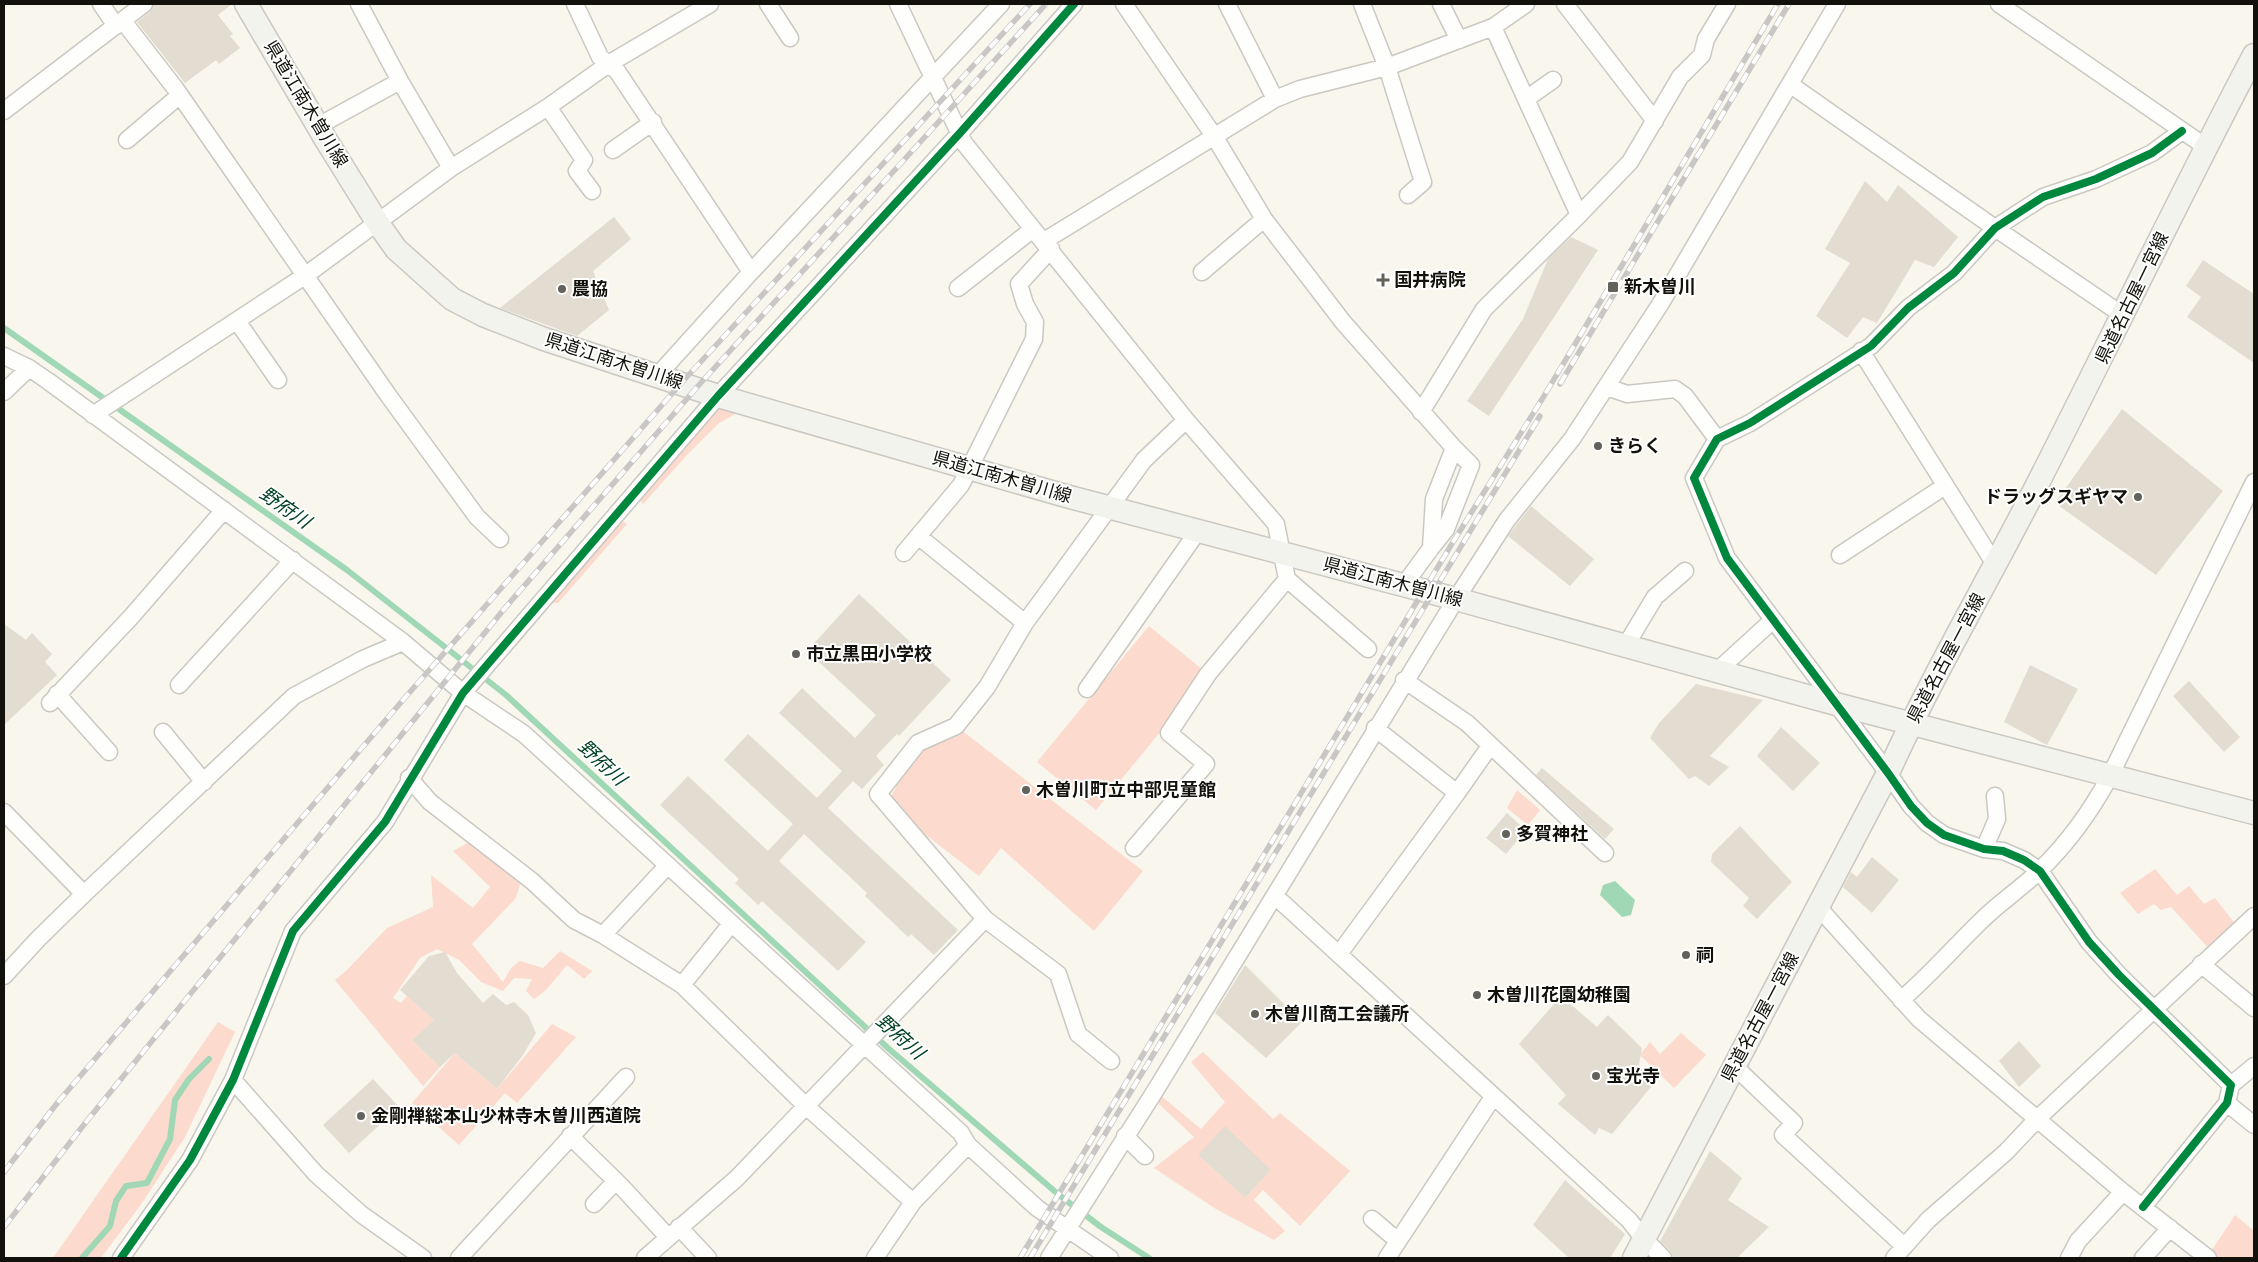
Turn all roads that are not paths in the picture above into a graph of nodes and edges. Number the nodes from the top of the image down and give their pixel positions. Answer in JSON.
{"nodes":[{"id":1,"x":101,"y":4,"type":"edge"},
{"id":2,"x":144,"y":4,"type":"edge"},
{"id":3,"x":246,"y":4,"type":"edge"},
{"id":4,"x":360,"y":4,"type":"edge"},
{"id":5,"x":575,"y":4,"type":"edge"},
{"id":6,"x":710,"y":4,"type":"edge"},
{"id":7,"x":768,"y":4,"type":"edge"},
{"id":8,"x":898,"y":4,"type":"edge"},
{"id":9,"x":1001,"y":4,"type":"edge"},
{"id":10,"x":1074,"y":4,"type":"edge"},
{"id":11,"x":1124,"y":4,"type":"edge"},
{"id":12,"x":1226,"y":4,"type":"edge"},
{"id":13,"x":1362,"y":4,"type":"edge"},
{"id":14,"x":1440,"y":4,"type":"edge"},
{"id":15,"x":1526,"y":4,"type":"edge"},
{"id":16,"x":1565,"y":4,"type":"edge"},
{"id":17,"x":1727,"y":4,"type":"edge"},
{"id":18,"x":1837,"y":4,"type":"edge"},
{"id":19,"x":2000,"y":4,"type":"edge"},
{"id":20,"x":120,"y":23,"type":"junction"},
{"id":21,"x":1493,"y":27,"type":"junction"},
{"id":22,"x":790,"y":38,"type":"dead end"},
{"id":23,"x":1460,"y":40,"type":"junction"},
{"id":24,"x":2254,"y":55,"type":"edge"},
{"id":25,"x":610,"y":63,"type":"junction"},
{"id":26,"x":1387,"y":67,"type":"junction"},
{"id":27,"x":931,"y":77,"type":"junction"},
{"id":28,"x":1553,"y":80,"type":"dead end"},
{"id":29,"x":400,"y":81,"type":"junction"},
{"id":30,"x":1791,"y":85,"type":"junction"},
{"id":31,"x":180,"y":95,"type":"junction"},
{"id":32,"x":1526,"y":98,"type":"junction"},
{"id":33,"x":1275,"y":99,"type":"junction"},
{"id":34,"x":548,"y":108,"type":"junction"},
{"id":35,"x":4,"y":111,"type":"edge"},
{"id":36,"x":1655,"y":121,"type":"junction"},
{"id":37,"x":652,"y":122,"type":"junction"},
{"id":38,"x":318,"y":126,"type":"junction"},
{"id":39,"x":2182,"y":131,"type":"junction"},
{"id":40,"x":960,"y":133,"type":"junction"},
{"id":41,"x":1214,"y":136,"type":"junction"},
{"id":42,"x":127,"y":140,"type":"dead end"},
{"id":43,"x":2206,"y":147,"type":"junction"},
{"id":44,"x":613,"y":150,"type":"dead end"},
{"id":45,"x":451,"y":168,"type":"junction"},
{"id":46,"x":592,"y":191,"type":"dead end"},
{"id":47,"x":1408,"y":195,"type":"dead end"},
{"id":48,"x":1580,"y":215,"type":"junction"},
{"id":49,"x":1264,"y":219,"type":"junction"},
{"id":50,"x":377,"y":222,"type":"junction"},
{"id":51,"x":1995,"y":228,"type":"junction"},
{"id":52,"x":1043,"y":240,"type":"junction"},
{"id":53,"x":751,"y":272,"type":"junction"},
{"id":54,"x":1202,"y":272,"type":"dead end"},
{"id":55,"x":306,"y":275,"type":"junction"},
{"id":56,"x":958,"y":288,"type":"dead end"},
{"id":57,"x":2124,"y":316,"type":"junction"},
{"id":58,"x":237,"y":321,"type":"junction"},
{"id":59,"x":1861,"y":350,"type":"junction"},
{"id":60,"x":4,"y":356,"type":"edge"},
{"id":61,"x":29,"y":368,"type":"junction"},
{"id":62,"x":658,"y":375,"type":"junction"},
{"id":63,"x":278,"y":380,"type":"dead end"},
{"id":64,"x":1607,"y":387,"type":"junction"},
{"id":65,"x":4,"y":392,"type":"edge"},
{"id":66,"x":718,"y":396,"type":"junction"},
{"id":67,"x":1422,"y":412,"type":"junction"},
{"id":68,"x":96,"y":414,"type":"junction"},
{"id":69,"x":1186,"y":420,"type":"junction"},
{"id":70,"x":1717,"y":439,"type":"junction"},
{"id":71,"x":1454,"y":448,"type":"junction"},
{"id":72,"x":970,"y":468,"type":"junction"},
{"id":73,"x":2254,"y":482,"type":"edge"},
{"id":74,"x":1946,"y":486,"type":"junction"},
{"id":75,"x":1109,"y":508,"type":"junction"},
{"id":76,"x":1433,"y":508,"type":"junction"},
{"id":77,"x":224,"y":510,"type":"junction"},
{"id":78,"x":1452,"y":512,"type":"junction"},
{"id":79,"x":1198,"y":531,"type":"junction"},
{"id":80,"x":918,"y":536,"type":"junction"},
{"id":81,"x":500,"y":539,"type":"dead end"},
{"id":82,"x":1431,"y":548,"type":"junction"},
{"id":83,"x":904,"y":553,"type":"dead end"},
{"id":84,"x":1281,"y":553,"type":"junction"},
{"id":85,"x":1840,"y":556,"type":"dead end"},
{"id":86,"x":293,"y":560,"type":"junction"},
{"id":87,"x":1996,"y":566,"type":"junction"},
{"id":88,"x":1685,"y":571,"type":"dead end"},
{"id":89,"x":1287,"y":579,"type":"junction"},
{"id":90,"x":1404,"y":585,"type":"junction"},
{"id":91,"x":1456,"y":598,"type":"junction"},
{"id":92,"x":1773,"y":620,"type":"junction"},
{"id":93,"x":1025,"y":623,"type":"junction"},
{"id":94,"x":403,"y":642,"type":"junction"},
{"id":95,"x":1626,"y":645,"type":"junction"},
{"id":96,"x":1368,"y":649,"type":"dead end"},
{"id":97,"x":1716,"y":672,"type":"junction"},
{"id":98,"x":1404,"y":680,"type":"junction"},
{"id":99,"x":179,"y":685,"type":"dead end"},
{"id":100,"x":467,"y":689,"type":"junction"},
{"id":101,"x":1087,"y":689,"type":"dead end"},
{"id":102,"x":1836,"y":704,"type":"junction"},
{"id":103,"x":1911,"y":723,"type":"junction"},
{"id":104,"x":1376,"y":728,"type":"junction"},
{"id":105,"x":163,"y":732,"type":"dead end"},
{"id":106,"x":1490,"y":746,"type":"junction"},
{"id":107,"x":109,"y":752,"type":"dead end"},
{"id":108,"x":1888,"y":773,"type":"junction"},
{"id":109,"x":2110,"y":776,"type":"junction"},
{"id":110,"x":409,"y":778,"type":"junction"},
{"id":111,"x":204,"y":782,"type":"junction"},
{"id":112,"x":1457,"y":793,"type":"junction"},
{"id":113,"x":1995,"y":796,"type":"dead end"},
{"id":114,"x":4,"y":812,"type":"edge"},
{"id":115,"x":2254,"y":813,"type":"edge"},
{"id":116,"x":1134,"y":848,"type":"dead end"},
{"id":117,"x":1984,"y":849,"type":"junction"},
{"id":118,"x":1605,"y":854,"type":"dead end"},
{"id":119,"x":668,"y":865,"type":"junction"},
{"id":120,"x":2040,"y":871,"type":"junction"},
{"id":121,"x":84,"y":894,"type":"junction"},
{"id":122,"x":1275,"y":896,"type":"junction"},
{"id":123,"x":1818,"y":907,"type":"junction"},
{"id":124,"x":2254,"y":916,"type":"edge"},
{"id":125,"x":985,"y":919,"type":"junction"},
{"id":126,"x":731,"y":924,"type":"junction"},
{"id":127,"x":603,"y":935,"type":"junction"},
{"id":128,"x":1339,"y":954,"type":"junction"},
{"id":129,"x":2202,"y":964,"type":"junction"},
{"id":130,"x":4,"y":976,"type":"edge"},
{"id":131,"x":682,"y":985,"type":"junction"},
{"id":132,"x":1901,"y":1000,"type":"junction"},
{"id":133,"x":2254,"y":1008,"type":"edge"},
{"id":134,"x":2153,"y":1009,"type":"junction"},
{"id":135,"x":866,"y":1043,"type":"junction"},
{"id":136,"x":1111,"y":1061,"type":"dead end"},
{"id":137,"x":1734,"y":1066,"type":"junction"},
{"id":138,"x":2254,"y":1066,"type":"edge"},
{"id":139,"x":626,"y":1077,"type":"dead end"},
{"id":140,"x":233,"y":1080,"type":"junction"},
{"id":141,"x":2231,"y":1085,"type":"junction"},
{"id":142,"x":1493,"y":1097,"type":"junction"},
{"id":143,"x":2227,"y":1103,"type":"junction"},
{"id":144,"x":807,"y":1107,"type":"junction"},
{"id":145,"x":2037,"y":1119,"type":"junction"},
{"id":146,"x":2254,"y":1125,"type":"edge"},
{"id":147,"x":570,"y":1136,"type":"junction"},
{"id":148,"x":1125,"y":1136,"type":"junction"},
{"id":149,"x":968,"y":1145,"type":"junction"},
{"id":150,"x":1145,"y":1156,"type":"dead end"},
{"id":151,"x":616,"y":1181,"type":"junction"},
{"id":152,"x":2123,"y":1192,"type":"junction"},
{"id":153,"x":913,"y":1202,"type":"junction"},
{"id":154,"x":594,"y":1204,"type":"dead end"},
{"id":155,"x":2143,"y":1207,"type":"junction"},
{"id":156,"x":1372,"y":1219,"type":"dead end"},
{"id":157,"x":1068,"y":1226,"type":"junction"},
{"id":158,"x":2170,"y":1228,"type":"junction"},
{"id":159,"x":673,"y":1232,"type":"junction"},
{"id":160,"x":1398,"y":1241,"type":"junction"},
{"id":161,"x":1639,"y":1249,"type":"edge"},
{"id":162,"x":1899,"y":1252,"type":"edge"},
{"id":163,"x":121,"y":1258,"type":"edge"},
{"id":164,"x":423,"y":1258,"type":"edge"},
{"id":165,"x":459,"y":1258,"type":"edge"},
{"id":166,"x":644,"y":1258,"type":"edge"},
{"id":167,"x":708,"y":1258,"type":"edge"},
{"id":168,"x":875,"y":1258,"type":"edge"},
{"id":169,"x":1049,"y":1258,"type":"edge"},
{"id":170,"x":1110,"y":1258,"type":"edge"},
{"id":171,"x":1387,"y":1258,"type":"edge"},
{"id":172,"x":1663,"y":1258,"type":"edge"},
{"id":173,"x":2068,"y":1258,"type":"edge"},
{"id":174,"x":2144,"y":1258,"type":"edge"},
{"id":175,"x":2208,"y":1258,"type":"edge"}],
"edges":[{"from":1,"to":20,"type":"street"},
{"from":2,"to":20,"type":"street"},
{"from":3,"to":38,"type":"main road","name":"県道江南木曽川線"},
{"from":4,"to":29,"type":"street"},
{"from":5,"to":25,"type":"street"},
{"from":6,"to":25,"type":"street"},
{"from":7,"to":22,"type":"street"},
{"from":8,"to":27,"type":"street"},
{"from":9,"to":27,"type":"street"},
{"from":10,"to":40,"type":"street"},
{"from":11,"to":41,"type":"street"},
{"from":12,"to":33,"type":"street"},
{"from":13,"to":26,"type":"street"},
{"from":14,"to":23,"type":"street"},
{"from":15,"to":21,"type":"street"},
{"from":16,"to":36,"type":"street"},
{"from":17,"to":36,"type":"street"},
{"from":18,"to":30,"type":"street"},
{"from":19,"to":39,"type":"street"},
{"from":20,"to":31,"type":"street"},
{"from":20,"to":35,"type":"street"},
{"from":21,"to":23,"type":"street"},
{"from":21,"to":32,"type":"street"},
{"from":23,"to":26,"type":"street"},
{"from":24,"to":43,"type":"main road","name":"県道名古屋一宮線"},
{"from":25,"to":34,"type":"street"},
{"from":25,"to":37,"type":"street"},
{"from":26,"to":33,"type":"street"},
{"from":26,"to":47,"type":"street"},
{"from":27,"to":40,"type":"street"},
{"from":27,"to":53,"type":"street"},
{"from":28,"to":32,"type":"street"},
{"from":29,"to":38,"type":"street"},
{"from":29,"to":45,"type":"street"},
{"from":30,"to":51,"type":"street"},
{"from":30,"to":64,"type":"street"},
{"from":31,"to":42,"type":"street"},
{"from":31,"to":55,"type":"street"},
{"from":32,"to":48,"type":"street"},
{"from":33,"to":41,"type":"street"},
{"from":34,"to":45,"type":"street"},
{"from":34,"to":46,"type":"street"},
{"from":36,"to":48,"type":"street"},
{"from":37,"to":44,"type":"street"},
{"from":37,"to":53,"type":"street"},
{"from":38,"to":50,"type":"main road","name":"県道江南木曽川線"},
{"from":39,"to":43,"type":"street"},
{"from":39,"to":51,"type":"street"},
{"from":40,"to":52,"type":"street"},
{"from":40,"to":66,"type":"street"},
{"from":41,"to":49,"type":"street"},
{"from":41,"to":52,"type":"street"},
{"from":43,"to":57,"type":"main road","name":"県道名古屋一宮線"},
{"from":45,"to":50,"type":"street"},
{"from":48,"to":67,"type":"street"},
{"from":49,"to":54,"type":"street"},
{"from":49,"to":67,"type":"street"},
{"from":50,"to":55,"type":"street"},
{"from":50,"to":62,"type":"main road","name":"県道江南木曽川線"},
{"from":51,"to":57,"type":"street"},
{"from":51,"to":59,"type":"street"},
{"from":52,"to":56,"type":"street"},
{"from":52,"to":69,"type":"street"},
{"from":52,"to":72,"type":"street"},
{"from":53,"to":62,"type":"street"},
{"from":55,"to":58,"type":"street"},
{"from":55,"to":81,"type":"street"},
{"from":57,"to":87,"type":"main road","name":"県道名古屋一宮線"},
{"from":58,"to":63,"type":"street"},
{"from":58,"to":68,"type":"street"},
{"from":59,"to":70,"type":"street"},
{"from":59,"to":74,"type":"street"},
{"from":60,"to":61,"type":"street"},
{"from":61,"to":65,"type":"street"},
{"from":61,"to":68,"type":"street"},
{"from":62,"to":66,"type":"main road","name":"県道江南木曽川線"},
{"from":64,"to":70,"type":"street"},
{"from":64,"to":91,"type":"street"},
{"from":66,"to":72,"type":"main road","name":"県道江南木曽川線"},
{"from":66,"to":100,"type":"street"},
{"from":67,"to":71,"type":"street"},
{"from":68,"to":77,"type":"street"},
{"from":69,"to":75,"type":"street"},
{"from":69,"to":84,"type":"street"},
{"from":70,"to":92,"type":"street"},
{"from":71,"to":76,"type":"street"},
{"from":71,"to":78,"type":"street"},
{"from":72,"to":75,"type":"main road","name":"県道江南木曽川線"},
{"from":72,"to":80,"type":"street"},
{"from":73,"to":109,"type":"street"},
{"from":74,"to":85,"type":"street"},
{"from":74,"to":87,"type":"street"},
{"from":75,"to":79,"type":"main road","name":"県道江南木曽川線"},
{"from":75,"to":93,"type":"street"},
{"from":76,"to":78,"type":"street"},
{"from":76,"to":82,"type":"street"},
{"from":77,"to":86,"type":"street"},
{"from":77,"to":107,"type":"street"},
{"from":78,"to":82,"type":"street"},
{"from":79,"to":84,"type":"main road","name":"県道江南木曽川線"},
{"from":79,"to":101,"type":"street"},
{"from":80,"to":83,"type":"street"},
{"from":80,"to":93,"type":"street"},
{"from":82,"to":90,"type":"street"},
{"from":84,"to":89,"type":"street"},
{"from":84,"to":90,"type":"main road","name":"県道江南木曽川線"},
{"from":86,"to":94,"type":"street"},
{"from":86,"to":99,"type":"street"},
{"from":87,"to":103,"type":"main road","name":"県道名古屋一宮線"},
{"from":88,"to":95,"type":"street"},
{"from":89,"to":96,"type":"street"},
{"from":89,"to":116,"type":"street"},
{"from":90,"to":91,"type":"main road","name":"県道江南木曽川線"},
{"from":91,"to":95,"type":"main road","name":"県道江南木曽川線"},
{"from":91,"to":98,"type":"street"},
{"from":92,"to":97,"type":"street"},
{"from":92,"to":102,"type":"street"},
{"from":93,"to":125,"type":"street"},
{"from":94,"to":100,"type":"street"},
{"from":94,"to":111,"type":"street"},
{"from":95,"to":97,"type":"main road","name":"県道江南木曽川線"},
{"from":97,"to":102,"type":"main road","name":"県道江南木曽川線"},
{"from":98,"to":104,"type":"street"},
{"from":98,"to":106,"type":"street"},
{"from":100,"to":110,"type":"street"},
{"from":100,"to":119,"type":"street"},
{"from":102,"to":103,"type":"main road","name":"県道江南木曽川線"},
{"from":102,"to":108,"type":"street"},
{"from":103,"to":108,"type":"main road","name":"県道名古屋一宮線"},
{"from":103,"to":109,"type":"main road","name":"県道江南木曽川線"},
{"from":104,"to":112,"type":"street"},
{"from":104,"to":122,"type":"street"},
{"from":105,"to":111,"type":"street"},
{"from":106,"to":112,"type":"street"},
{"from":106,"to":118,"type":"street"},
{"from":108,"to":117,"type":"street"},
{"from":108,"to":123,"type":"main road","name":"県道名古屋一宮線"},
{"from":109,"to":115,"type":"main road","name":"県道江南木曽川線"},
{"from":109,"to":120,"type":"street"},
{"from":110,"to":127,"type":"street"},
{"from":110,"to":140,"type":"street"},
{"from":111,"to":121,"type":"street"},
{"from":112,"to":128,"type":"street"},
{"from":113,"to":117,"type":"street"},
{"from":114,"to":121,"type":"street"},
{"from":117,"to":120,"type":"street"},
{"from":119,"to":126,"type":"street"},
{"from":119,"to":127,"type":"street"},
{"from":120,"to":132,"type":"street"},
{"from":120,"to":134,"type":"street"},
{"from":121,"to":130,"type":"street"},
{"from":122,"to":128,"type":"street"},
{"from":122,"to":148,"type":"street"},
{"from":123,"to":132,"type":"street"},
{"from":123,"to":137,"type":"main road","name":"県道名古屋一宮線"},
{"from":124,"to":129,"type":"street"},
{"from":125,"to":135,"type":"street"},
{"from":125,"to":136,"type":"street"},
{"from":126,"to":131,"type":"street"},
{"from":126,"to":135,"type":"street"},
{"from":127,"to":131,"type":"street"},
{"from":128,"to":142,"type":"street"},
{"from":129,"to":133,"type":"street"},
{"from":129,"to":134,"type":"street"},
{"from":131,"to":144,"type":"street"},
{"from":132,"to":145,"type":"street"},
{"from":134,"to":141,"type":"street"},
{"from":134,"to":145,"type":"street"},
{"from":135,"to":144,"type":"street"},
{"from":135,"to":149,"type":"street"},
{"from":137,"to":161,"type":"main road","name":"県道名古屋一宮線"},
{"from":137,"to":162,"type":"street"},
{"from":138,"to":141,"type":"street"},
{"from":139,"to":147,"type":"street"},
{"from":140,"to":163,"type":"street"},
{"from":140,"to":164,"type":"street"},
{"from":141,"to":143,"type":"street"},
{"from":142,"to":160,"type":"street"},
{"from":142,"to":161,"type":"street"},
{"from":143,"to":146,"type":"street"},
{"from":143,"to":155,"type":"street"},
{"from":144,"to":153,"type":"street"},
{"from":144,"to":159,"type":"street"},
{"from":145,"to":152,"type":"street"},
{"from":145,"to":162,"type":"street"},
{"from":147,"to":151,"type":"street"},
{"from":147,"to":165,"type":"street"},
{"from":148,"to":150,"type":"street"},
{"from":148,"to":157,"type":"street"},
{"from":149,"to":153,"type":"street"},
{"from":149,"to":157,"type":"street"},
{"from":151,"to":154,"type":"street"},
{"from":151,"to":159,"type":"street"},
{"from":152,"to":155,"type":"street"},
{"from":152,"to":173,"type":"street"},
{"from":153,"to":168,"type":"street"},
{"from":155,"to":158,"type":"street"},
{"from":156,"to":160,"type":"street"},
{"from":157,"to":169,"type":"street"},
{"from":157,"to":170,"type":"street"},
{"from":158,"to":174,"type":"street"},
{"from":158,"to":175,"type":"street"},
{"from":159,"to":166,"type":"street"},
{"from":159,"to":167,"type":"street"},
{"from":160,"to":171,"type":"street"},
{"from":161,"to":172,"type":"street"}]}
